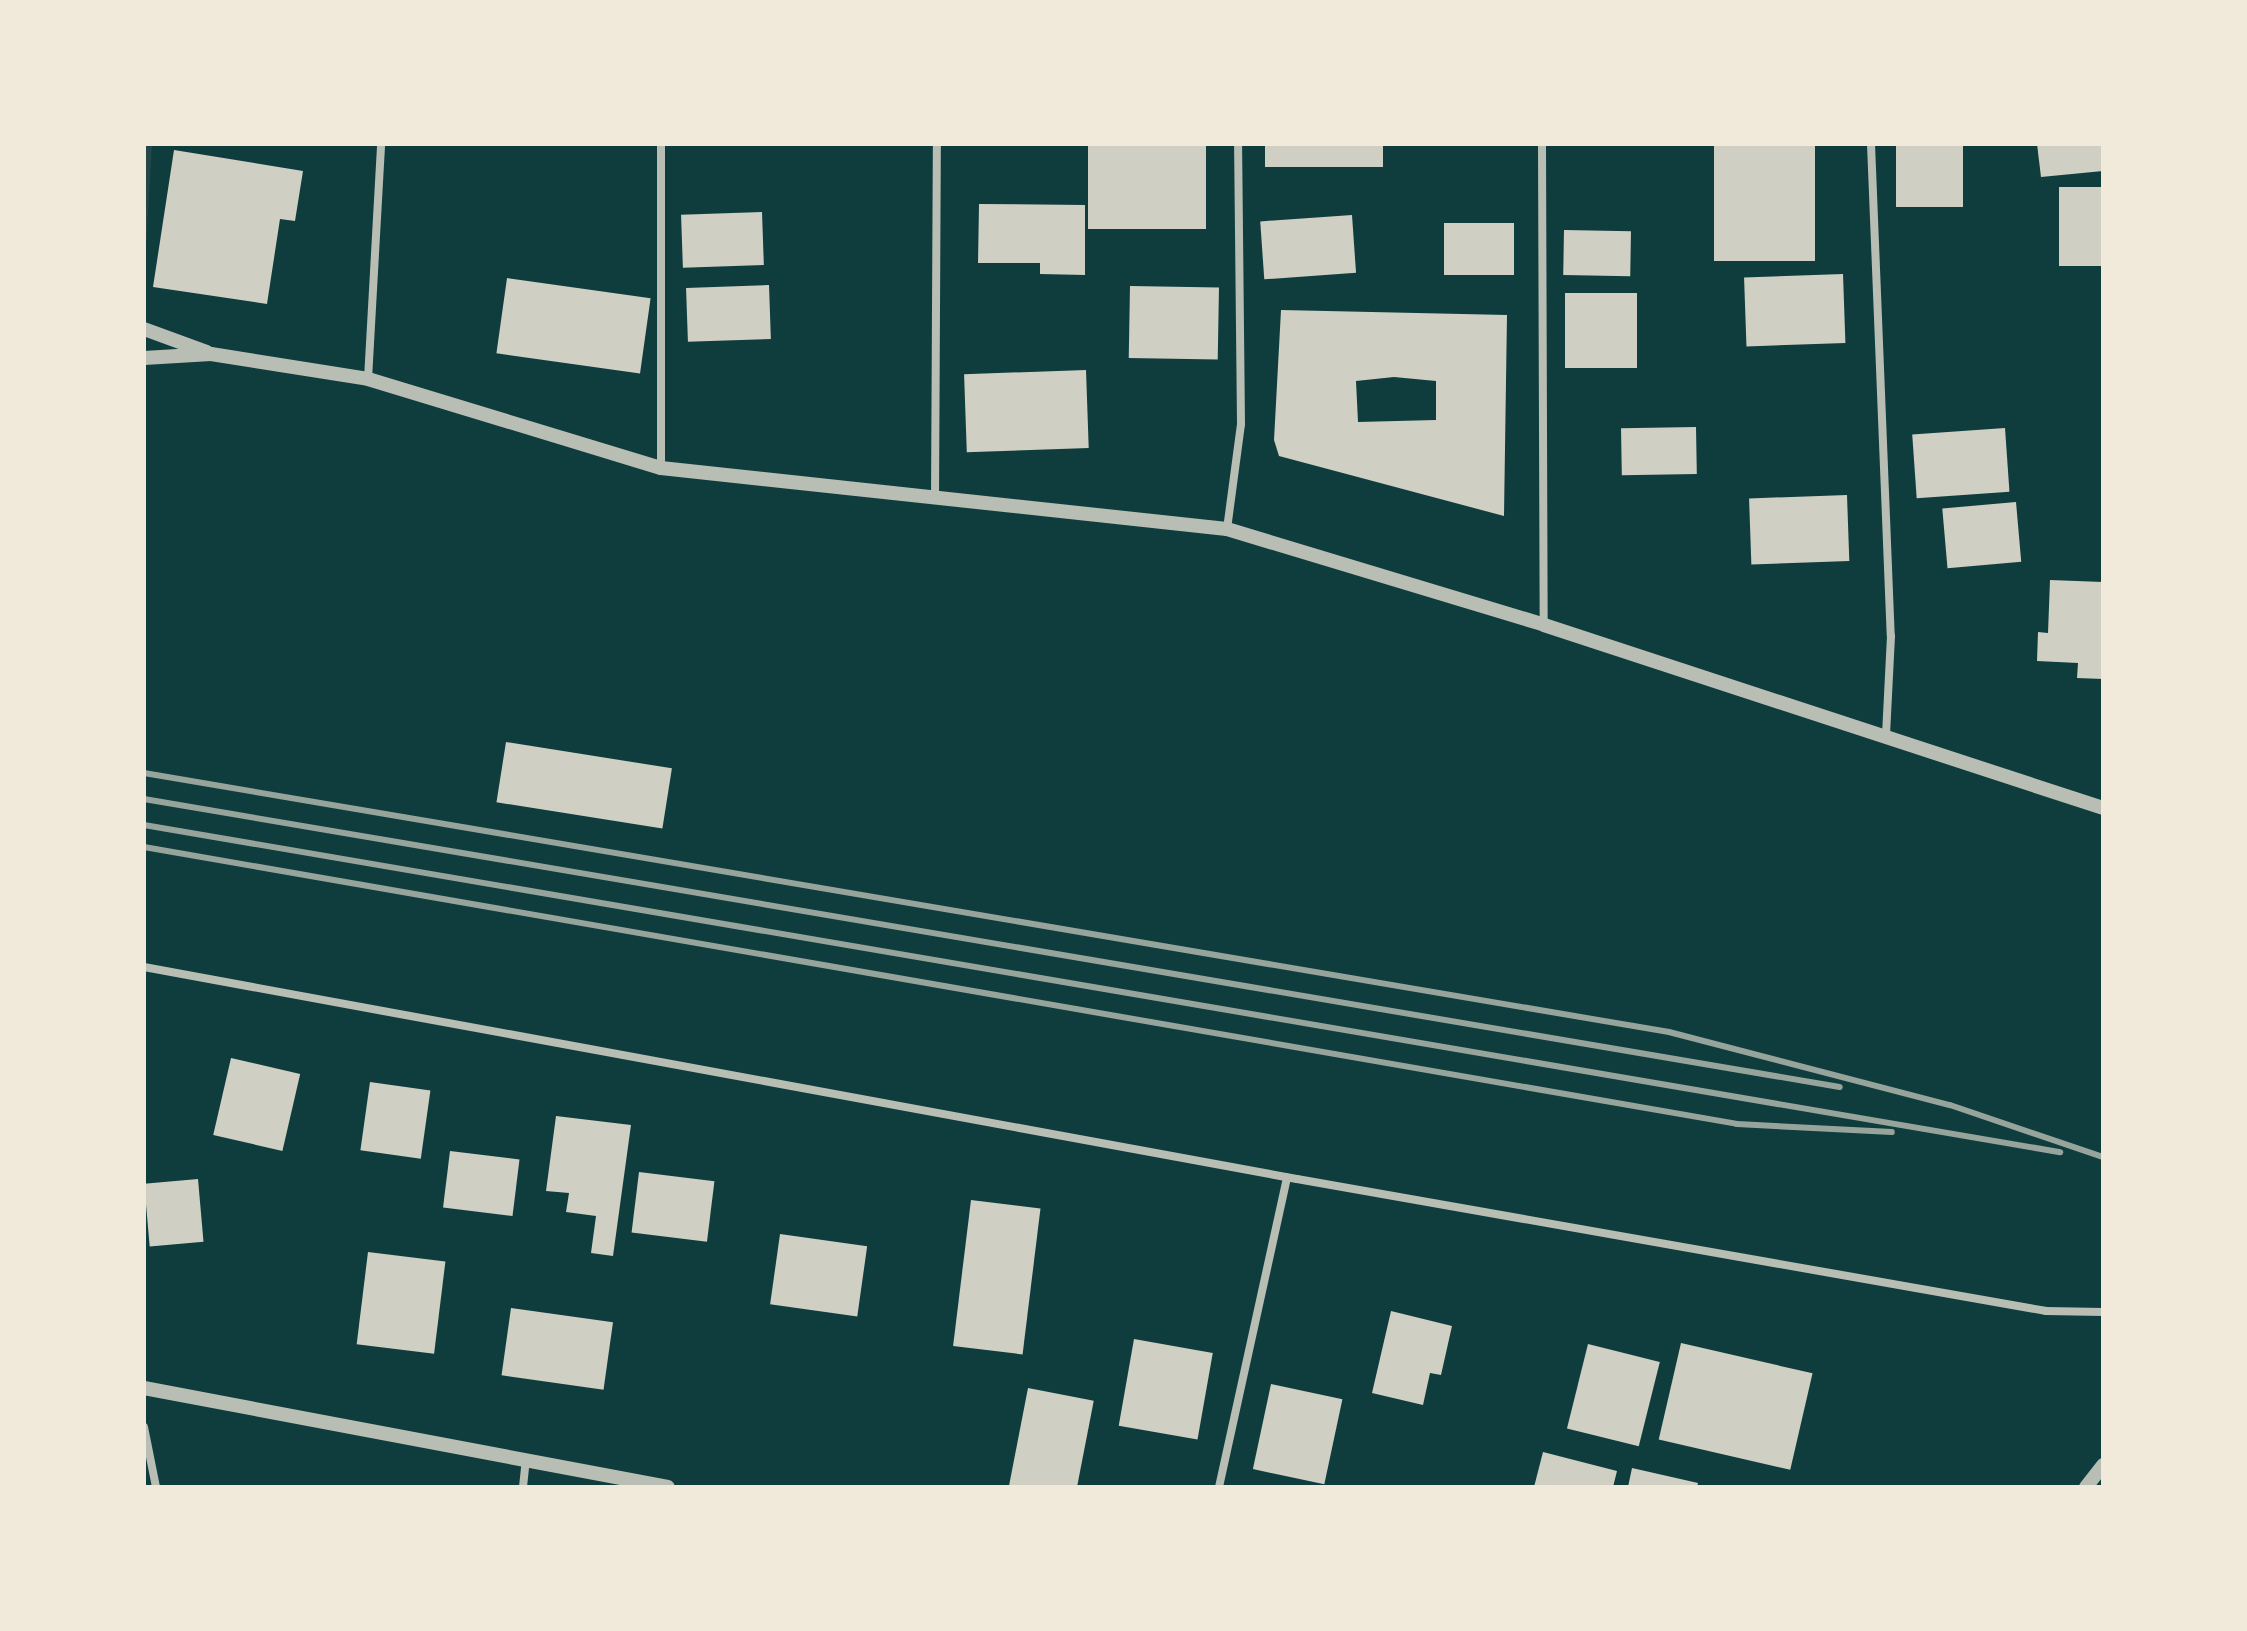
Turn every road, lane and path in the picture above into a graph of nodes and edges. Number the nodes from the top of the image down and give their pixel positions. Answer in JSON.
{"nodes":[{"id":1,"x":381,"y":144,"type":"edge"},
{"id":2,"x":661,"y":144,"type":"edge"},
{"id":3,"x":937,"y":144,"type":"edge"},
{"id":4,"x":1238,"y":144,"type":"edge"},
{"id":5,"x":1542,"y":144,"type":"edge"},
{"id":6,"x":1871,"y":144,"type":"edge"},
{"id":7,"x":144,"y":329,"type":"edge"},
{"id":8,"x":211,"y":354,"type":"junction"},
{"id":9,"x":144,"y":358,"type":"edge"},
{"id":10,"x":368,"y":379,"type":"junction"},
{"id":11,"x":661,"y":468,"type":"junction"},
{"id":12,"x":935,"y":501,"type":"junction"},
{"id":13,"x":1227,"y":529,"type":"junction"},
{"id":14,"x":1544,"y":625,"type":"junction"},
{"id":15,"x":1886,"y":736,"type":"junction"},
{"id":16,"x":2103,"y":808,"type":"edge"},
{"id":17,"x":144,"y":967,"type":"edge"},
{"id":18,"x":1287,"y":1177,"type":"junction"},
{"id":19,"x":2103,"y":1312,"type":"edge"},
{"id":20,"x":144,"y":1388,"type":"edge"},
{"id":21,"x":144,"y":1427,"type":"edge"},
{"id":22,"x":526,"y":1460,"type":"junction"},
{"id":23,"x":2103,"y":1465,"type":"edge"},
{"id":24,"x":156,"y":1487,"type":"edge"},
{"id":25,"x":523,"y":1487,"type":"edge"},
{"id":26,"x":668,"y":1487,"type":"edge"},
{"id":27,"x":1219,"y":1487,"type":"edge"},
{"id":28,"x":2086,"y":1487,"type":"edge"}],
"edges":[{"from":1,"to":10,"type":"street"},
{"from":2,"to":11,"type":"street"},
{"from":3,"to":12,"type":"street"},
{"from":4,"to":13,"type":"street"},
{"from":5,"to":14,"type":"street"},
{"from":6,"to":15,"type":"street"},
{"from":7,"to":8,"type":"street"},
{"from":8,"to":9,"type":"street"},
{"from":8,"to":10,"type":"street"},
{"from":10,"to":11,"type":"street"},
{"from":11,"to":12,"type":"street"},
{"from":12,"to":13,"type":"street"},
{"from":13,"to":14,"type":"street"},
{"from":14,"to":15,"type":"street"},
{"from":15,"to":16,"type":"street"},
{"from":17,"to":18,"type":"street"},
{"from":18,"to":19,"type":"street"},
{"from":18,"to":27,"type":"street"},
{"from":20,"to":22,"type":"street"},
{"from":21,"to":24,"type":"street"},
{"from":22,"to":25,"type":"street"},
{"from":22,"to":26,"type":"street"},
{"from":23,"to":28,"type":"street"}]}
